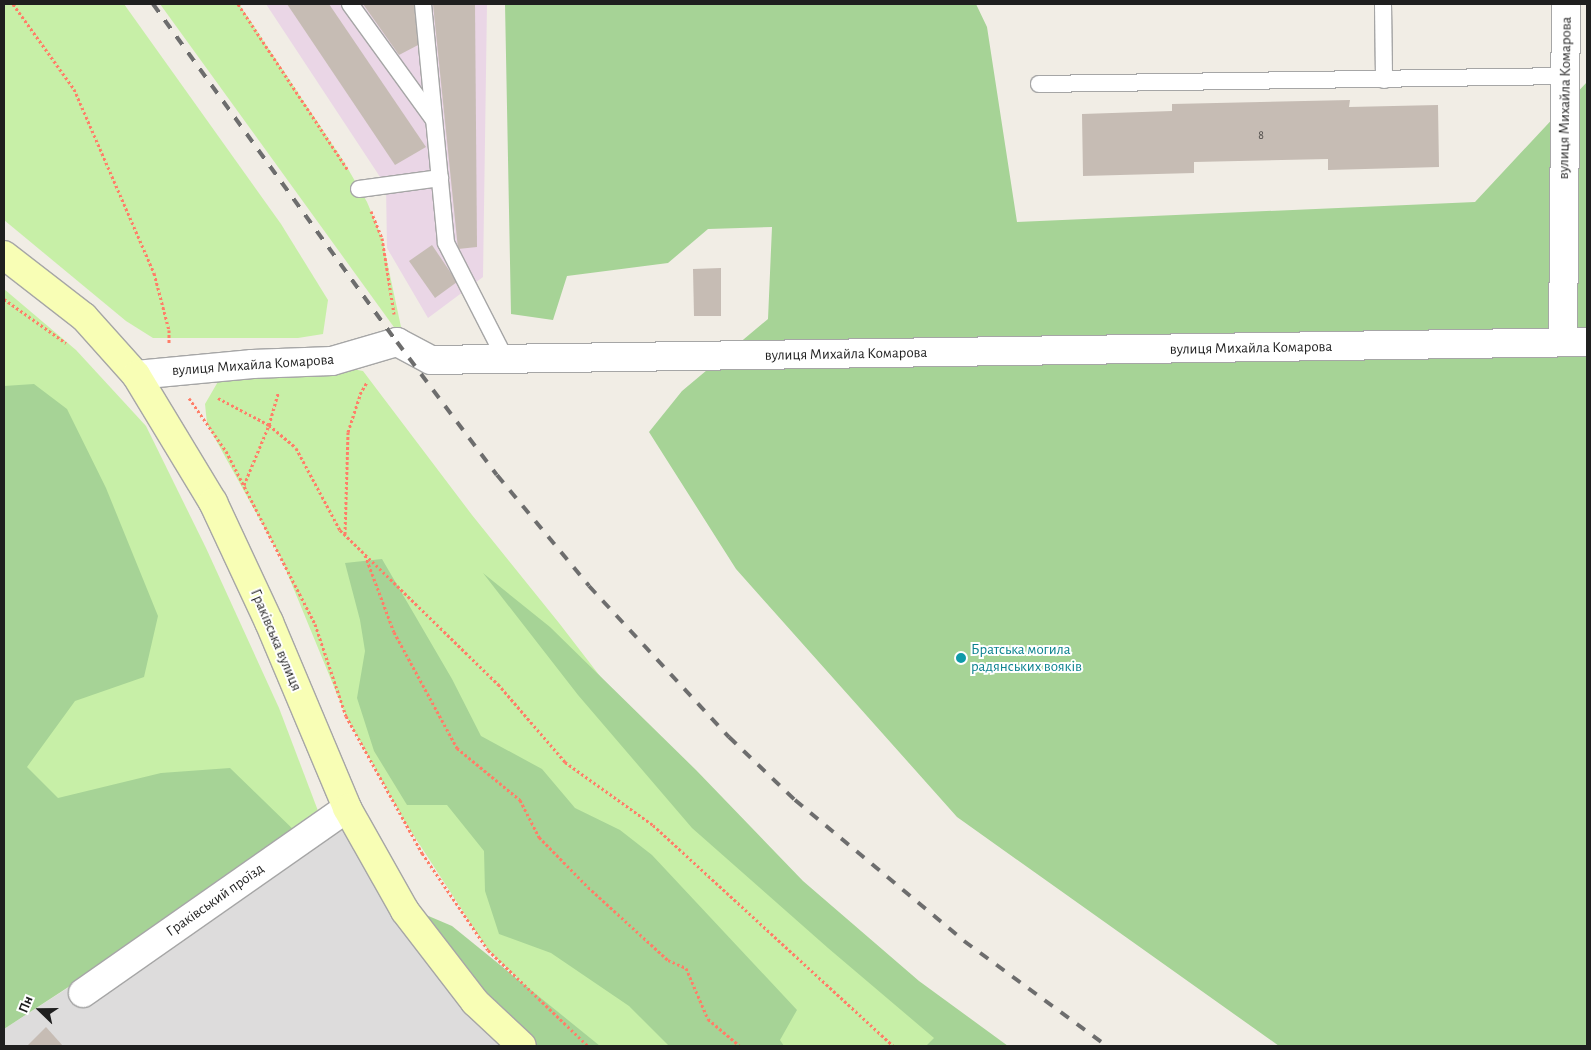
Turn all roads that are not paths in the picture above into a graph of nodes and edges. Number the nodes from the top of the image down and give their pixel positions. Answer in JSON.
{"nodes":[{"id":1,"x":350,"y":4,"type":"edge"},
{"id":2,"x":423,"y":4,"type":"edge"},
{"id":3,"x":1383,"y":4,"type":"edge"},
{"id":4,"x":1566,"y":4,"type":"edge"},
{"id":5,"x":1565,"y":76,"type":"junction"},
{"id":6,"x":1384,"y":80,"type":"junction"},
{"id":7,"x":1039,"y":84,"type":"dead end"},
{"id":8,"x":435,"y":121,"type":"junction"},
{"id":9,"x":440,"y":178,"type":"junction"},
{"id":10,"x":359,"y":189,"type":"dead end"},
{"id":11,"x":4,"y":255,"type":"edge"},
{"id":12,"x":1575,"y":342,"type":"edge"},
{"id":13,"x":506,"y":360,"type":"junction"},
{"id":14,"x":136,"y":375,"type":"junction"},
{"id":15,"x":346,"y":808,"type":"junction"},
{"id":16,"x":83,"y":993,"type":"dead end"},
{"id":17,"x":522,"y":1046,"type":"edge"}],
"edges":[{"from":1,"to":8,"type":"lane"},
{"from":2,"to":8,"type":"lane"},
{"from":3,"to":6,"type":"lane"},
{"from":4,"to":5,"type":"street","name":"вулиця Михайла Комарова"},
{"from":5,"to":6,"type":"lane"},
{"from":5,"to":12,"type":"street","name":"вулиця Михайла Комарова"},
{"from":6,"to":7,"type":"lane"},
{"from":8,"to":9,"type":"lane"},
{"from":9,"to":10,"type":"lane"},
{"from":9,"to":13,"type":"lane"},
{"from":11,"to":14,"type":"street","name":"Граківська вулиця"},
{"from":12,"to":13,"type":"street","name":"вулиця Михайла Комарова"},
{"from":13,"to":14,"type":"street","name":"вулиця Михайла Комарова"},
{"from":14,"to":15,"type":"street","name":"Граківська вулиця"},
{"from":15,"to":16,"type":"street","name":"Граківський проїзд"},
{"from":15,"to":17,"type":"street","name":"Граківська вулиця"}]}
